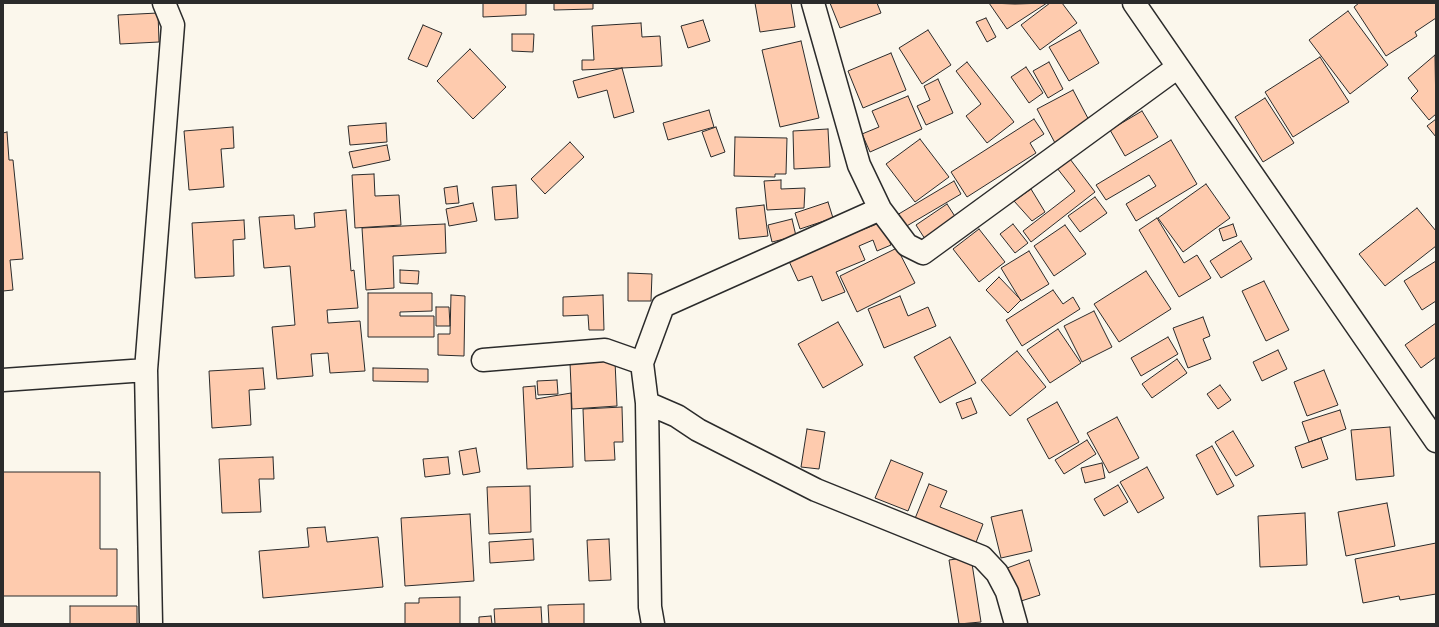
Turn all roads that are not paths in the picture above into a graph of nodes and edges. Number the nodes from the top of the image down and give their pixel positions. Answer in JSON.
{"nodes":[{"id":1,"x":164,"y":3,"type":"edge"},
{"id":2,"x":813,"y":3,"type":"edge"},
{"id":3,"x":1134,"y":3,"type":"edge"},
{"id":4,"x":1178,"y":66,"type":"junction"},
{"id":5,"x":880,"y":209,"type":"junction"},
{"id":6,"x":483,"y":360,"type":"dead end"},
{"id":7,"x":642,"y":363,"type":"junction"},
{"id":8,"x":146,"y":370,"type":"junction"},
{"id":9,"x":3,"y":380,"type":"edge"},
{"id":10,"x":647,"y":403,"type":"junction"},
{"id":11,"x":1436,"y":441,"type":"edge"},
{"id":12,"x":151,"y":624,"type":"edge"},
{"id":13,"x":653,"y":624,"type":"edge"},
{"id":14,"x":1016,"y":624,"type":"edge"}],
"edges":[{"from":1,"to":8,"type":"street"},
{"from":2,"to":5,"type":"street"},
{"from":3,"to":4,"type":"street"},
{"from":4,"to":5,"type":"street"},
{"from":4,"to":11,"type":"street"},
{"from":5,"to":7,"type":"street"},
{"from":6,"to":7,"type":"street"},
{"from":7,"to":10,"type":"street"},
{"from":8,"to":9,"type":"street"},
{"from":8,"to":12,"type":"street"},
{"from":10,"to":13,"type":"street"},
{"from":10,"to":14,"type":"street"}]}
